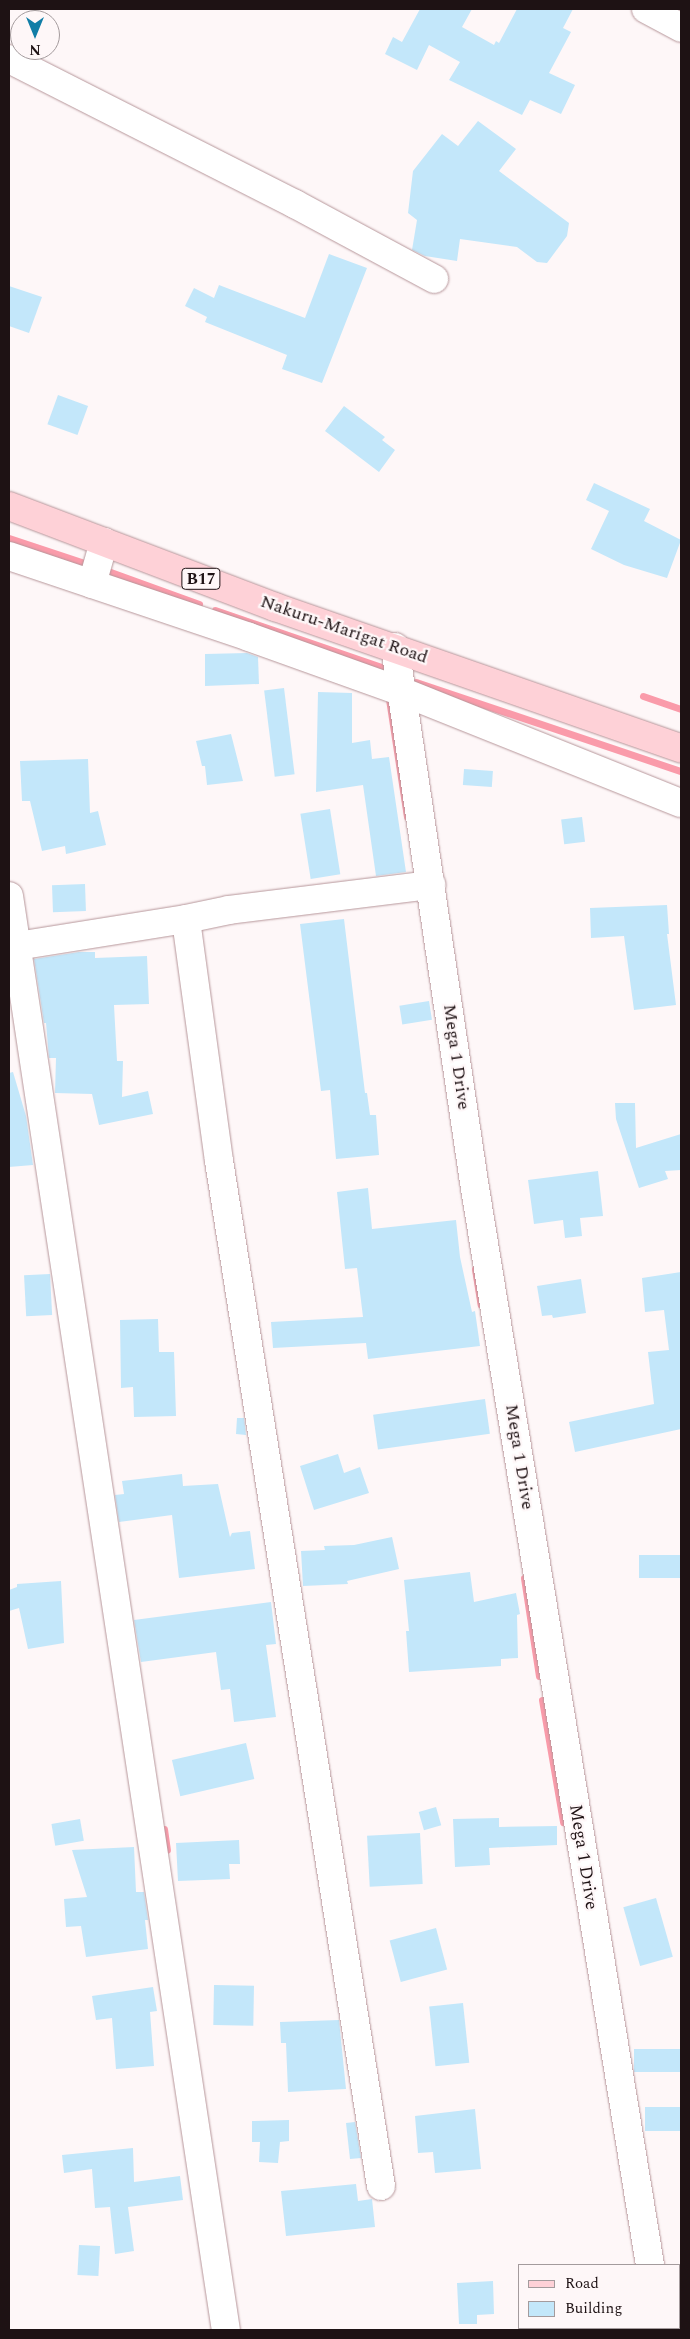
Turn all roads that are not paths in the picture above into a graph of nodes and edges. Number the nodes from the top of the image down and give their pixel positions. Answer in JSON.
{"nodes":[{"id":1,"x":646,"y":9,"type":"edge"},
{"id":2,"x":681,"y":28,"type":"edge"},
{"id":3,"x":9,"y":59,"type":"edge"},
{"id":4,"x":434,"y":279,"type":"dead end"},
{"id":5,"x":9,"y":506,"type":"edge"},
{"id":6,"x":104,"y":542,"type":"junction"},
{"id":7,"x":9,"y":556,"type":"edge"},
{"id":8,"x":92,"y":584,"type":"junction"},
{"id":9,"x":214,"y":584,"type":"junction"},
{"id":10,"x":202,"y":621,"type":"junction"},
{"id":11,"x":396,"y":647,"type":"junction"},
{"id":12,"x":403,"y":692,"type":"junction"},
{"id":13,"x":681,"y":748,"type":"edge"},
{"id":14,"x":681,"y":803,"type":"edge"},
{"id":15,"x":431,"y":885,"type":"junction"},
{"id":16,"x":9,"y":896,"type":"edge"},
{"id":17,"x":186,"y":919,"type":"junction"},
{"id":18,"x":17,"y":946,"type":"junction"},
{"id":19,"x":381,"y":2186,"type":"dead end"},
{"id":20,"x":650,"y":2264,"type":"edge"},
{"id":21,"x":226,"y":2330,"type":"edge"}],
"edges":[{"from":1,"to":2,"type":"street"},
{"from":3,"to":4,"type":"street"},
{"from":5,"to":6,"type":"main road","name":"Nakuru-Marigat Road","number":"B17"},
{"from":6,"to":8,"type":"street"},
{"from":6,"to":9,"type":"main road","name":"Nakuru-Marigat Road","number":"B17"},
{"from":7,"to":8,"type":"street"},
{"from":8,"to":10,"type":"street"},
{"from":9,"to":10,"type":"street"},
{"from":9,"to":11,"type":"main road","name":"Nakuru-Marigat Road","number":"B17"},
{"from":10,"to":12,"type":"street"},
{"from":11,"to":12,"type":"street","name":"Mega 1 Drive"},
{"from":11,"to":13,"type":"main road","name":"Nakuru-Marigat Road","number":"B17"},
{"from":12,"to":14,"type":"street"},
{"from":12,"to":15,"type":"street","name":"Mega 1 Drive"},
{"from":15,"to":17,"type":"street"},
{"from":15,"to":20,"type":"street","name":"Mega 1 Drive"},
{"from":16,"to":18,"type":"street"},
{"from":17,"to":18,"type":"street"},
{"from":17,"to":19,"type":"street"},
{"from":18,"to":21,"type":"street"}]}
